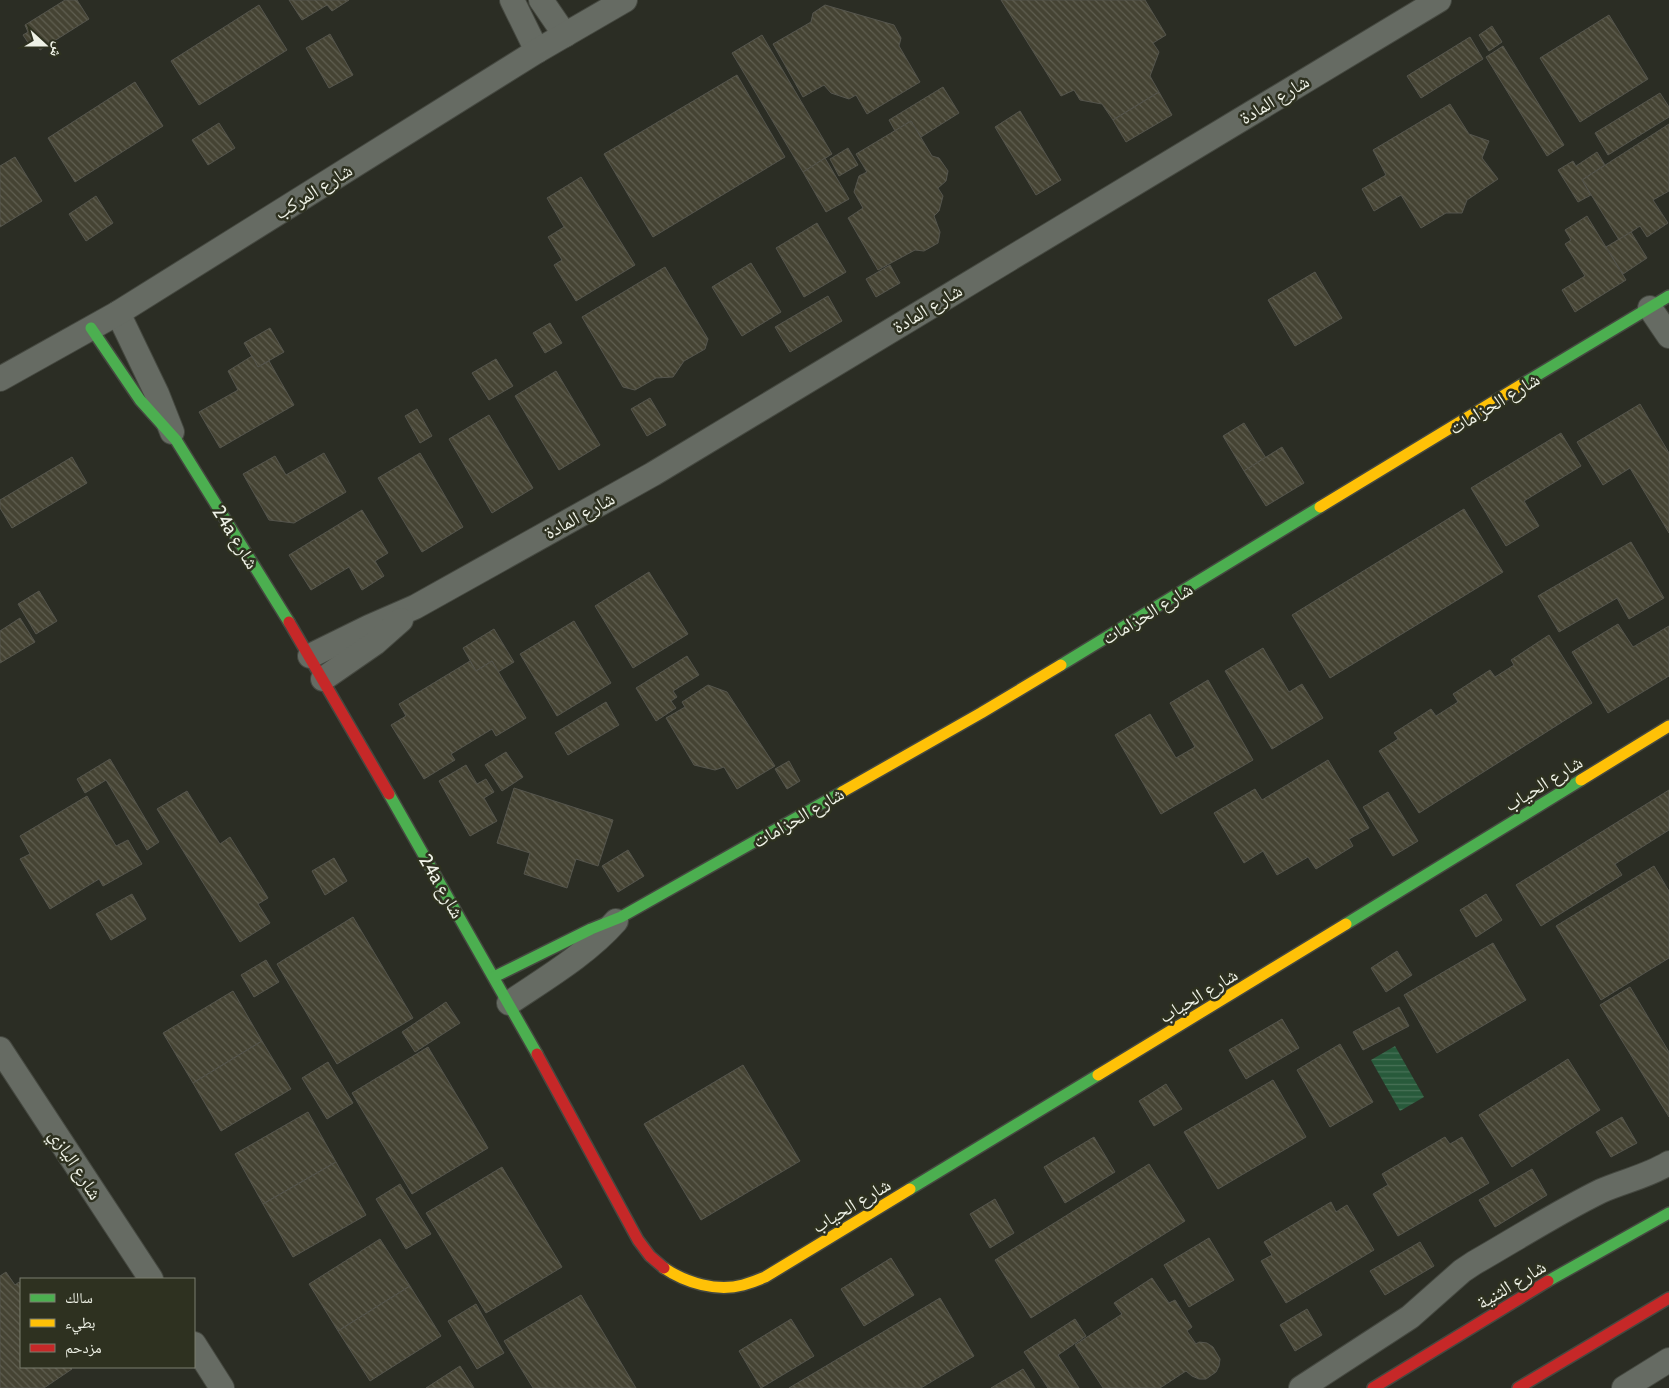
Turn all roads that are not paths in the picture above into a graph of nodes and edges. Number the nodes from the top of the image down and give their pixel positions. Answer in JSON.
{"nodes":[{"id":1,"x":512,"y":0,"type":"edge"},
{"id":2,"x":541,"y":0,"type":"edge"},
{"id":3,"x":625,"y":0,"type":"edge"},
{"id":4,"x":1439,"y":0,"type":"edge"},
{"id":5,"x":565,"y":35,"type":"junction"},
{"id":6,"x":538,"y":51,"type":"junction"},
{"id":7,"x":1660,"y":302,"type":"edge"},
{"id":8,"x":118,"y":313,"type":"junction"},
{"id":9,"x":91,"y":328,"type":"junction"},
{"id":10,"x":1669,"y":336,"type":"edge"},
{"id":11,"x":0,"y":379,"type":"edge"},
{"id":12,"x":173,"y":436,"type":"junction"},
{"id":13,"x":411,"y":609,"type":"junction"},
{"id":14,"x":310,"y":656,"type":"junction"},
{"id":15,"x":324,"y":679,"type":"junction"},
{"id":16,"x":1669,"y":726,"type":"edge"},
{"id":17,"x":619,"y":918,"type":"junction"},
{"id":18,"x":494,"y":977,"type":"junction"},
{"id":19,"x":510,"y":1003,"type":"junction"},
{"id":20,"x":0,"y":1049,"type":"edge"},
{"id":21,"x":1669,"y":1163,"type":"edge"},
{"id":22,"x":1669,"y":1214,"type":"edge"},
{"id":23,"x":150,"y":1278,"type":"edge"},
{"id":24,"x":740,"y":1286,"type":"joint"},
{"id":25,"x":1669,"y":1298,"type":"edge"},
{"id":26,"x":195,"y":1346,"type":"edge"},
{"id":27,"x":1669,"y":1360,"type":"edge"},
{"id":28,"x":222,"y":1388,"type":"edge"},
{"id":29,"x":1300,"y":1388,"type":"edge"},
{"id":30,"x":1373,"y":1388,"type":"edge"},
{"id":31,"x":1518,"y":1388,"type":"edge"},
{"id":32,"x":1624,"y":1388,"type":"edge"}],
"edges":[{"from":1,"to":6,"type":"street"},
{"from":2,"to":5,"type":"street"},
{"from":3,"to":5,"type":"street","name":"شارع المركب"},
{"from":4,"to":13,"type":"street","name":"شارع المادة"},
{"from":5,"to":6,"type":"street","name":"شارع المركب"},
{"from":6,"to":8,"type":"street","name":"شارع المركب"},
{"from":7,"to":10,"type":"street"},
{"from":7,"to":17,"type":"street","name":"شارع الحزامات"},
{"from":8,"to":9,"type":"street","name":"شارع المركب"},
{"from":8,"to":12,"type":"street","name":"24a شارع"},
{"from":9,"to":11,"type":"street","name":"شارع المركب"},
{"from":9,"to":12,"type":"street","name":"24a شارع"},
{"from":12,"to":14,"type":"street","name":"24a شارع"},
{"from":13,"to":14,"type":"street","name":"شارع المادة"},
{"from":13,"to":15,"type":"street","name":"شارع المادة"},
{"from":14,"to":15,"type":"street","name":"24a شارع"},
{"from":15,"to":18,"type":"street","name":"24a شارع"},
{"from":16,"to":24,"type":"street","name":"شارع الحياب"},
{"from":17,"to":18,"type":"street","name":"شارع الحزامات"},
{"from":17,"to":19,"type":"street","name":"شارع الحزامات"},
{"from":18,"to":19,"type":"street","name":"24a شارع"},
{"from":19,"to":24,"type":"street","name":"24a شارع"},
{"from":20,"to":23,"type":"street","name":"شارع اليازي"},
{"from":21,"to":29,"type":"street"},
{"from":22,"to":30,"type":"street","name":"شارع الثنية"},
{"from":25,"to":31,"type":"street"},
{"from":26,"to":28,"type":"street"},
{"from":27,"to":32,"type":"street"}]}
